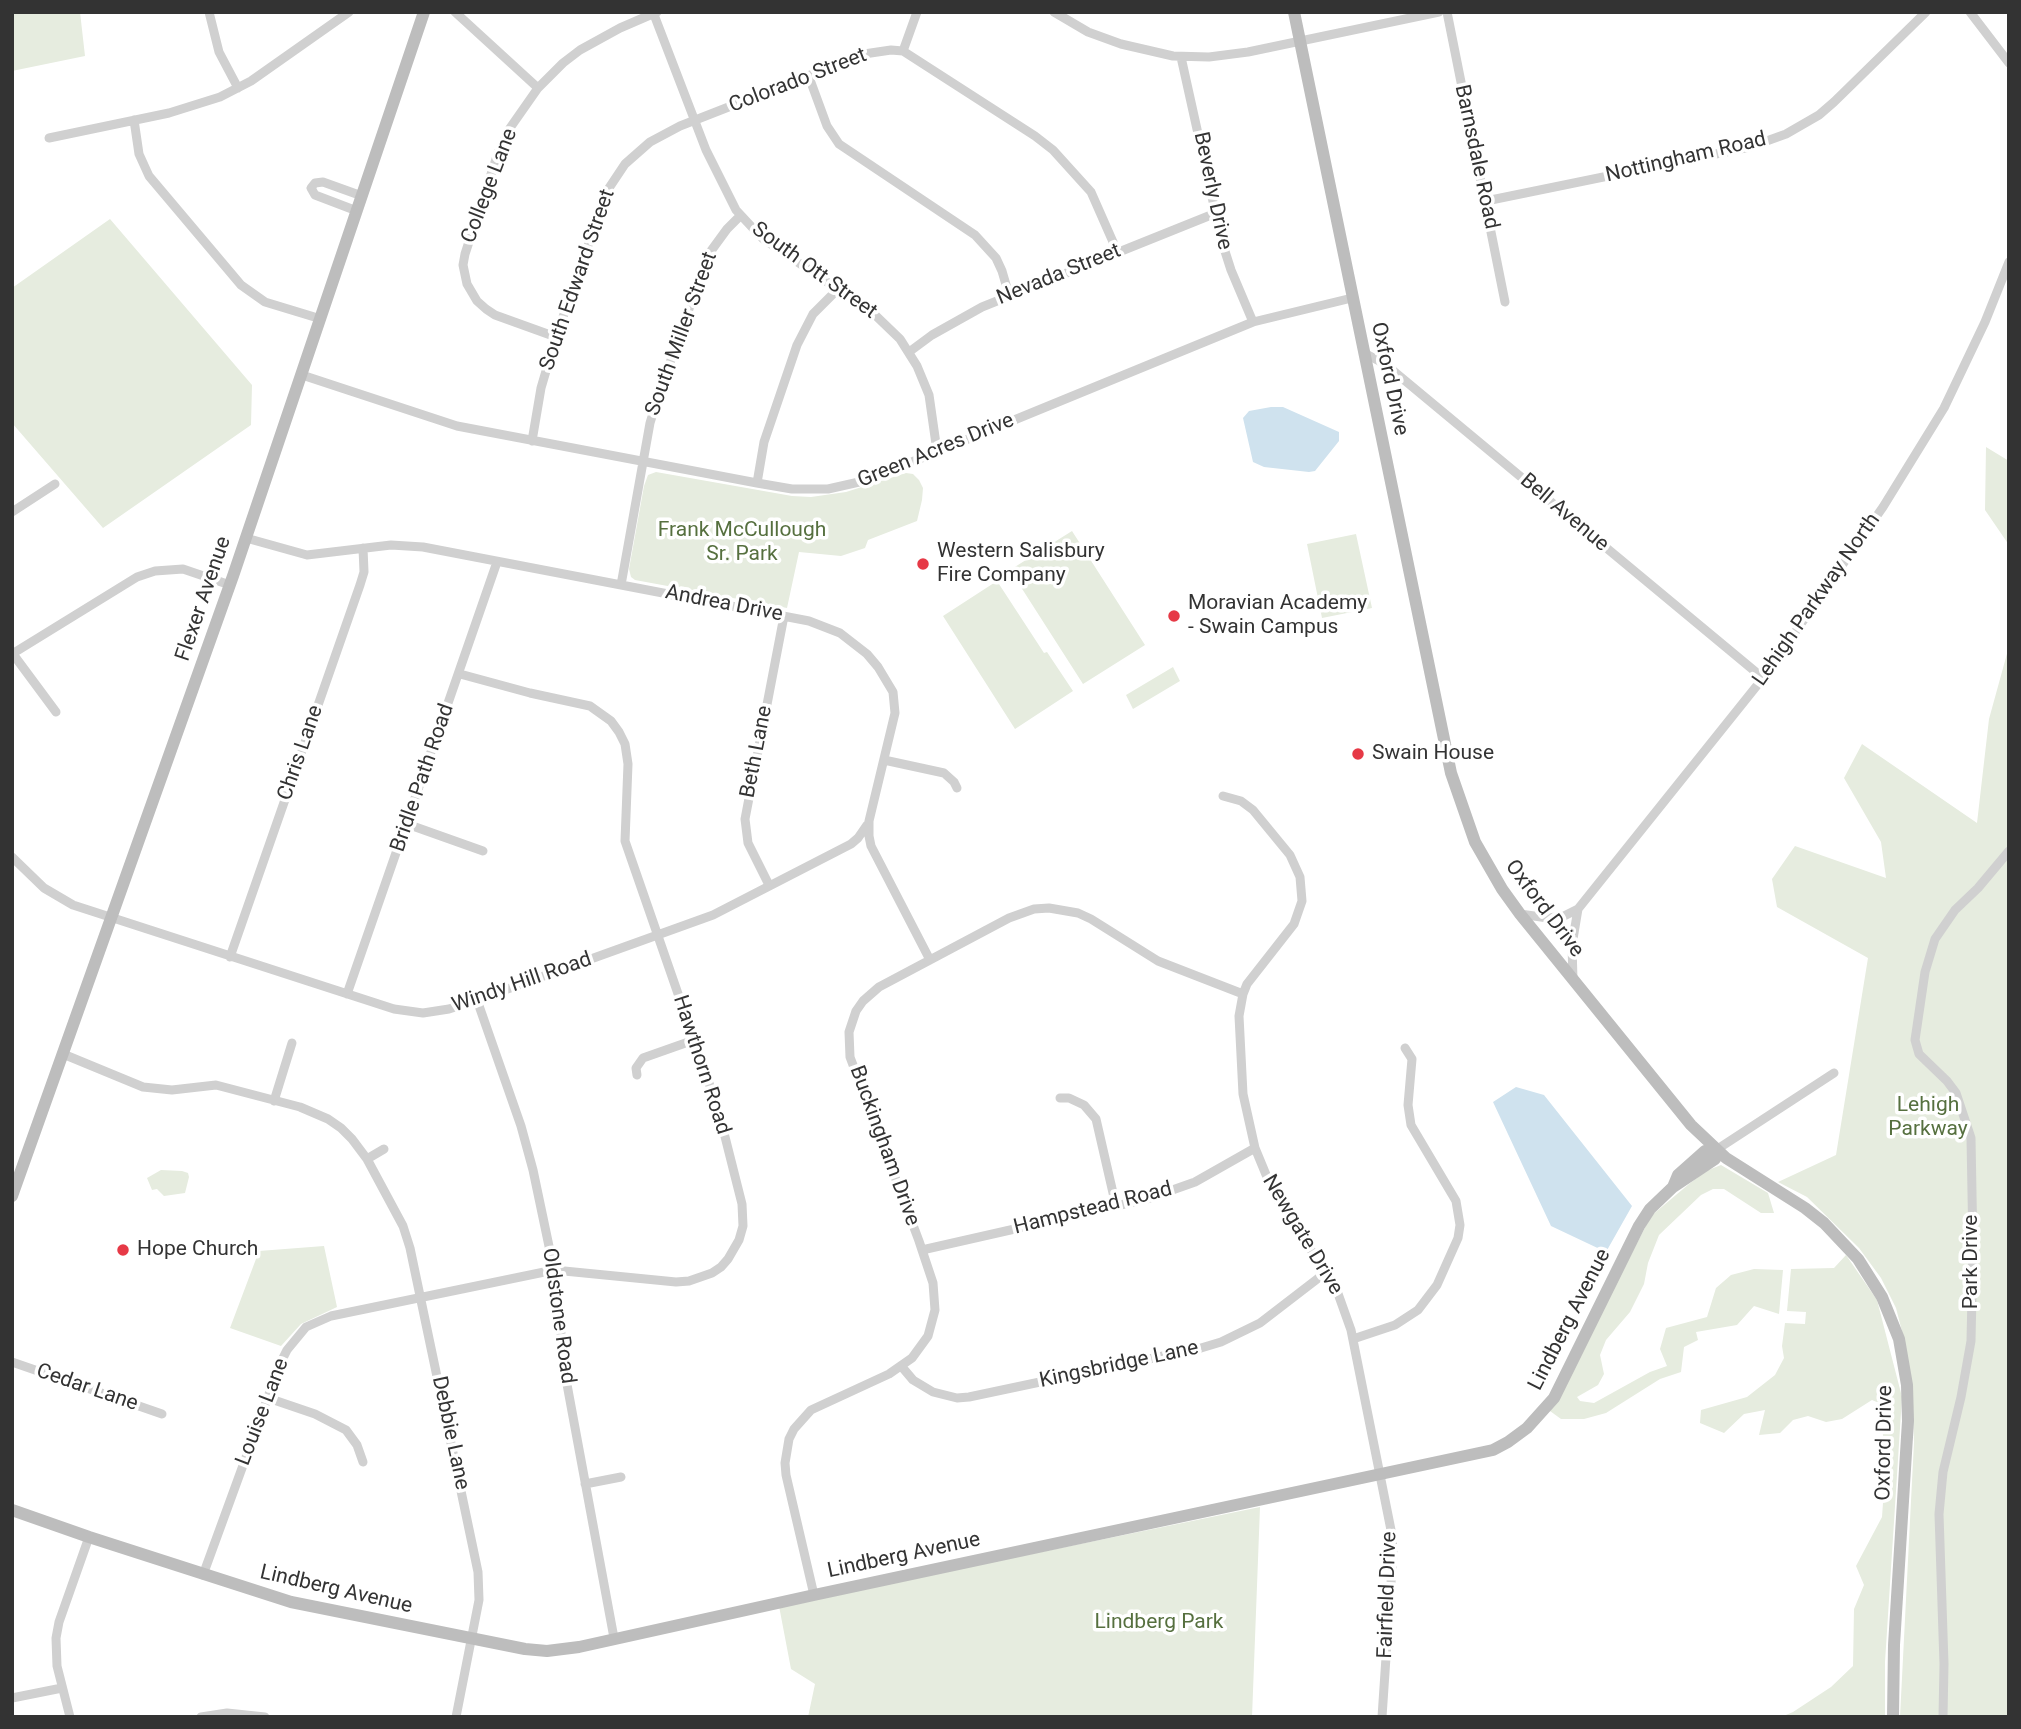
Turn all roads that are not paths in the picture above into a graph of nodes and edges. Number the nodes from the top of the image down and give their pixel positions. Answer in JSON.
{"nodes":[{"id":1,"x":209,"y":12,"type":"edge"},
{"id":2,"x":349,"y":12,"type":"edge"},
{"id":3,"x":424,"y":12,"type":"edge"},
{"id":4,"x":455,"y":12,"type":"edge"},
{"id":5,"x":917,"y":12,"type":"edge"},
{"id":6,"x":1054,"y":12,"type":"edge"},
{"id":7,"x":1294,"y":12,"type":"edge"},
{"id":8,"x":1438,"y":12,"type":"edge"},
{"id":9,"x":1447,"y":12,"type":"edge"},
{"id":10,"x":1926,"y":12,"type":"edge"},
{"id":11,"x":1970,"y":12,"type":"edge"},
{"id":12,"x":654,"y":13,"type":"edge"},
{"id":13,"x":1300,"y":41,"type":"junction"},
{"id":14,"x":903,"y":51,"type":"junction"},
{"id":15,"x":1181,"y":57,"type":"junction"},
{"id":16,"x":2009,"y":63,"type":"edge"},
{"id":17,"x":808,"y":77,"type":"junction"},
{"id":18,"x":238,"y":88,"type":"junction"},
{"id":19,"x":538,"y":88,"type":"junction"},
{"id":20,"x":134,"y":120,"type":"junction"},
{"id":21,"x":695,"y":120,"type":"junction"},
{"id":22,"x":49,"y":138,"type":"dead end"},
{"id":23,"x":362,"y":196,"type":"junction"},
{"id":24,"x":1486,"y":201,"type":"junction"},
{"id":25,"x":357,"y":211,"type":"junction"},
{"id":26,"x":1216,"y":214,"type":"junction"},
{"id":27,"x":740,"y":216,"type":"junction"},
{"id":28,"x":1116,"y":251,"type":"junction"},
{"id":29,"x":2009,"y":262,"type":"edge"},
{"id":30,"x":837,"y":290,"type":"junction"},
{"id":31,"x":1009,"y":295,"type":"junction"},
{"id":32,"x":1352,"y":298,"type":"junction"},
{"id":33,"x":1506,"y":302,"type":"dead end"},
{"id":34,"x":321,"y":319,"type":"junction"},
{"id":35,"x":1253,"y":322,"type":"junction"},
{"id":36,"x":556,"y":337,"type":"junction"},
{"id":37,"x":909,"y":352,"type":"junction"},
{"id":38,"x":1364,"y":353,"type":"junction"},
{"id":39,"x":302,"y":375,"type":"junction"},
{"id":40,"x":532,"y":440,"type":"junction"},
{"id":41,"x":937,"y":451,"type":"junction"},
{"id":42,"x":644,"y":462,"type":"junction"},
{"id":43,"x":757,"y":483,"type":"junction"},
{"id":44,"x":55,"y":484,"type":"dead end"},
{"id":45,"x":12,"y":512,"type":"edge"},
{"id":46,"x":246,"y":538,"type":"junction"},
{"id":47,"x":363,"y":548,"type":"junction"},
{"id":48,"x":497,"y":562,"type":"junction"},
{"id":49,"x":230,"y":585,"type":"junction"},
{"id":50,"x":621,"y":585,"type":"junction"},
{"id":51,"x":784,"y":616,"type":"junction"},
{"id":52,"x":13,"y":654,"type":"edge"},
{"id":53,"x":460,"y":674,"type":"junction"},
{"id":54,"x":1763,"y":678,"type":"junction"},
{"id":55,"x":56,"y":712,"type":"dead end"},
{"id":56,"x":884,"y":760,"type":"junction"},
{"id":57,"x":957,"y":788,"type":"dead end"},
{"id":58,"x":1223,"y":796,"type":"dead end"},
{"id":59,"x":869,"y":821,"type":"junction"},
{"id":60,"x":407,"y":824,"type":"junction"},
{"id":61,"x":483,"y":850,"type":"dead end"},
{"id":62,"x":2009,"y":851,"type":"edge"},
{"id":63,"x":12,"y":857,"type":"edge"},
{"id":64,"x":769,"y":886,"type":"junction"},
{"id":65,"x":1578,"y":909,"type":"junction"},
{"id":66,"x":1520,"y":914,"type":"junction"},
{"id":67,"x":111,"y":918,"type":"junction"},
{"id":68,"x":658,"y":936,"type":"junction"},
{"id":69,"x":230,"y":957,"type":"junction"},
{"id":70,"x":930,"y":960,"type":"junction"},
{"id":71,"x":1574,"y":981,"type":"junction"},
{"id":72,"x":347,"y":994,"type":"junction"},
{"id":73,"x":1243,"y":994,"type":"junction"},
{"id":74,"x":477,"y":1000,"type":"junction"},
{"id":75,"x":694,"y":1040,"type":"junction"},
{"id":76,"x":292,"y":1043,"type":"dead end"},
{"id":77,"x":1405,"y":1048,"type":"dead end"},
{"id":78,"x":63,"y":1054,"type":"junction"},
{"id":79,"x":1834,"y":1073,"type":"dead end"},
{"id":80,"x":637,"y":1075,"type":"dead end"},
{"id":81,"x":1060,"y":1098,"type":"dead end"},
{"id":82,"x":274,"y":1101,"type":"junction"},
{"id":83,"x":1255,"y":1148,"type":"junction"},
{"id":84,"x":384,"y":1149,"type":"dead end"},
{"id":85,"x":1716,"y":1150,"type":"junction"},
{"id":86,"x":367,"y":1159,"type":"junction"},
{"id":87,"x":12,"y":1196,"type":"edge"},
{"id":88,"x":1116,"y":1206,"type":"junction"},
{"id":89,"x":922,"y":1250,"type":"junction"},
{"id":90,"x":554,"y":1270,"type":"junction"},
{"id":91,"x":1325,"y":1273,"type":"junction"},
{"id":92,"x":421,"y":1297,"type":"junction"},
{"id":93,"x":1353,"y":1339,"type":"junction"},
{"id":94,"x":12,"y":1362,"type":"edge"},
{"id":95,"x":902,"y":1367,"type":"junction"},
{"id":96,"x":268,"y":1398,"type":"junction"},
{"id":97,"x":162,"y":1413,"type":"dead end"},
{"id":98,"x":363,"y":1462,"type":"dead end"},
{"id":99,"x":1380,"y":1475,"type":"junction"},
{"id":100,"x":621,"y":1477,"type":"dead end"},
{"id":101,"x":585,"y":1484,"type":"junction"},
{"id":102,"x":12,"y":1510,"type":"edge"},
{"id":103,"x":89,"y":1537,"type":"junction"},
{"id":104,"x":202,"y":1575,"type":"junction"},
{"id":105,"x":814,"y":1595,"type":"junction"},
{"id":106,"x":614,"y":1638,"type":"junction"},
{"id":107,"x":472,"y":1639,"type":"junction"},
{"id":108,"x":62,"y":1688,"type":"junction"},
{"id":109,"x":12,"y":1698,"type":"edge"},
{"id":110,"x":70,"y":1717,"type":"edge"},
{"id":111,"x":201,"y":1717,"type":"edge"},
{"id":112,"x":265,"y":1717,"type":"edge"},
{"id":113,"x":456,"y":1717,"type":"edge"},
{"id":114,"x":1382,"y":1717,"type":"edge"},
{"id":115,"x":1893,"y":1717,"type":"edge"},
{"id":116,"x":1943,"y":1717,"type":"edge"}],
"edges":[{"from":1,"to":18,"type":"street"},
{"from":2,"to":18,"type":"street"},
{"from":3,"to":23,"type":"street","name":"Flexer Avenue"},
{"from":4,"to":19,"type":"street"},
{"from":5,"to":14,"type":"street"},
{"from":6,"to":15,"type":"street"},
{"from":7,"to":13,"type":"street","name":"Oxford Drive"},
{"from":8,"to":13,"type":"street"},
{"from":9,"to":24,"type":"street","name":"Barnsdale Road"},
{"from":10,"to":24,"type":"street","name":"Nottingham Road"},
{"from":11,"to":16,"type":"street"},
{"from":12,"to":19,"type":"street","name":"College Lane"},
{"from":12,"to":21,"type":"street","name":"South Ott Street"},
{"from":13,"to":15,"type":"street"},
{"from":13,"to":32,"type":"street","name":"Oxford Drive"},
{"from":14,"to":17,"type":"street","name":"Colorado Street"},
{"from":14,"to":28,"type":"street"},
{"from":15,"to":26,"type":"street","name":"Beverly Drive"},
{"from":17,"to":21,"type":"street","name":"Colorado Street"},
{"from":17,"to":31,"type":"street"},
{"from":18,"to":20,"type":"street"},
{"from":19,"to":36,"type":"street","name":"College Lane"},
{"from":20,"to":22,"type":"street"},
{"from":20,"to":34,"type":"street"},
{"from":21,"to":27,"type":"street","name":"South Ott Street"},
{"from":21,"to":36,"type":"street","name":"South Edward Street"},
{"from":23,"to":25,"type":"street","name":"Flexer Avenue"},
{"from":23,"to":25,"type":"street"},
{"from":24,"to":33,"type":"street","name":"Barnsdale Road"},
{"from":25,"to":34,"type":"street","name":"Flexer Avenue"},
{"from":26,"to":28,"type":"street","name":"Nevada Street"},
{"from":26,"to":35,"type":"street","name":"Beverly Drive"},
{"from":27,"to":30,"type":"street","name":"South Ott Street"},
{"from":27,"to":42,"type":"street","name":"South Miller Street"},
{"from":28,"to":31,"type":"street","name":"Nevada Street"},
{"from":29,"to":54,"type":"street","name":"Lehigh Parkway North"},
{"from":30,"to":37,"type":"street","name":"South Ott Street"},
{"from":30,"to":43,"type":"street"},
{"from":31,"to":37,"type":"street","name":"Nevada Street"},
{"from":32,"to":35,"type":"street","name":"Green Acres Drive"},
{"from":32,"to":38,"type":"street","name":"Oxford Drive"},
{"from":34,"to":39,"type":"street","name":"Flexer Avenue"},
{"from":35,"to":41,"type":"street","name":"Green Acres Drive"},
{"from":36,"to":40,"type":"street","name":"South Edward Street"},
{"from":37,"to":41,"type":"street","name":"South Ott Street"},
{"from":38,"to":54,"type":"street","name":"Bell Avenue"},
{"from":38,"to":66,"type":"street","name":"Oxford Drive"},
{"from":39,"to":40,"type":"street","name":"Green Acres Drive"},
{"from":39,"to":46,"type":"street","name":"Flexer Avenue"},
{"from":40,"to":42,"type":"street","name":"Green Acres Drive"},
{"from":41,"to":43,"type":"street","name":"Green Acres Drive"},
{"from":42,"to":43,"type":"street","name":"Green Acres Drive"},
{"from":42,"to":50,"type":"street","name":"South Miller Street"},
{"from":44,"to":45,"type":"street"},
{"from":46,"to":47,"type":"street","name":"Andrea Drive"},
{"from":46,"to":49,"type":"street","name":"Flexer Avenue"},
{"from":47,"to":48,"type":"street","name":"Andrea Drive"},
{"from":47,"to":69,"type":"street","name":"Chris Lane"},
{"from":48,"to":50,"type":"street","name":"Andrea Drive"},
{"from":48,"to":53,"type":"street","name":"Bridle Path Road"},
{"from":49,"to":52,"type":"street"},
{"from":49,"to":67,"type":"street","name":"Flexer Avenue"},
{"from":50,"to":51,"type":"street","name":"Andrea Drive"},
{"from":51,"to":56,"type":"street","name":"Andrea Drive"},
{"from":51,"to":64,"type":"street","name":"Beth Lane"},
{"from":52,"to":55,"type":"street"},
{"from":53,"to":60,"type":"street","name":"Bridle Path Road"},
{"from":53,"to":68,"type":"street","name":"Hawthorn Road"},
{"from":54,"to":65,"type":"street","name":"Lehigh Parkway North"},
{"from":56,"to":57,"type":"street"},
{"from":56,"to":59,"type":"street","name":"Andrea Drive"},
{"from":58,"to":73,"type":"street","name":"Newgate Drive"},
{"from":59,"to":64,"type":"street","name":"Windy Hill Road"},
{"from":59,"to":70,"type":"street","name":"Andrea Drive"},
{"from":60,"to":61,"type":"street"},
{"from":60,"to":72,"type":"street","name":"Bridle Path Road"},
{"from":62,"to":116,"type":"street","name":"Park Drive"},
{"from":63,"to":67,"type":"street","name":"Windy Hill Road"},
{"from":64,"to":68,"type":"street","name":"Windy Hill Road"},
{"from":65,"to":66,"type":"street"},
{"from":65,"to":71,"type":"street","name":"Lehigh Parkway North"},
{"from":66,"to":71,"type":"street","name":"Oxford Drive"},
{"from":67,"to":69,"type":"street","name":"Windy Hill Road"},
{"from":67,"to":78,"type":"street","name":"Flexer Avenue"},
{"from":68,"to":74,"type":"street","name":"Windy Hill Road"},
{"from":68,"to":75,"type":"street","name":"Hawthorn Road"},
{"from":69,"to":72,"type":"street","name":"Windy Hill Road"},
{"from":70,"to":73,"type":"street","name":"Buckingham Drive"},
{"from":70,"to":89,"type":"street","name":"Buckingham Drive"},
{"from":71,"to":85,"type":"street","name":"Oxford Drive"},
{"from":72,"to":74,"type":"street","name":"Windy Hill Road"},
{"from":73,"to":83,"type":"street","name":"Newgate Drive"},
{"from":74,"to":90,"type":"street","name":"Oldstone Road"},
{"from":75,"to":80,"type":"street"},
{"from":75,"to":90,"type":"street","name":"Hawthorn Road"},
{"from":76,"to":82,"type":"street"},
{"from":77,"to":93,"type":"street"},
{"from":78,"to":82,"type":"street","name":"Debbie Lane"},
{"from":78,"to":87,"type":"street","name":"Flexer Avenue"},
{"from":79,"to":85,"type":"street","name":"Lindberg Avenue"},
{"from":81,"to":88,"type":"street"},
{"from":82,"to":86,"type":"street","name":"Debbie Lane"},
{"from":83,"to":88,"type":"street","name":"Hampstead Road"},
{"from":83,"to":91,"type":"street","name":"Newgate Drive"},
{"from":84,"to":86,"type":"street"},
{"from":85,"to":99,"type":"street","name":"Lindberg Avenue"},
{"from":85,"to":115,"type":"street","name":"Oxford Drive"},
{"from":86,"to":92,"type":"street","name":"Debbie Lane"},
{"from":88,"to":89,"type":"street","name":"Hampstead Road"},
{"from":89,"to":95,"type":"street","name":"Buckingham Drive"},
{"from":90,"to":92,"type":"street","name":"Hawthorn Road"},
{"from":90,"to":101,"type":"street","name":"Oldstone Road"},
{"from":91,"to":93,"type":"street","name":"Newgate Drive"},
{"from":91,"to":95,"type":"street","name":"Kingsbridge Lane"},
{"from":92,"to":96,"type":"street","name":"Louise Lane"},
{"from":92,"to":107,"type":"street","name":"Debbie Lane"},
{"from":93,"to":99,"type":"street","name":"Newgate Drive"},
{"from":94,"to":97,"type":"street","name":"Cedar Lane"},
{"from":95,"to":105,"type":"street","name":"Buckingham Drive"},
{"from":96,"to":98,"type":"street"},
{"from":96,"to":104,"type":"street","name":"Louise Lane"},
{"from":99,"to":105,"type":"street","name":"Lindberg Avenue"},
{"from":99,"to":114,"type":"street","name":"Fairfield Drive"},
{"from":100,"to":101,"type":"street"},
{"from":101,"to":106,"type":"street","name":"Oldstone Road"},
{"from":102,"to":103,"type":"street","name":"Lindberg Avenue"},
{"from":103,"to":104,"type":"street","name":"Lindberg Avenue"},
{"from":103,"to":108,"type":"street"},
{"from":104,"to":107,"type":"street","name":"Lindberg Avenue"},
{"from":105,"to":106,"type":"street","name":"Lindberg Avenue"},
{"from":106,"to":107,"type":"street","name":"Lindberg Avenue"},
{"from":107,"to":113,"type":"street","name":"Debbie Lane"},
{"from":108,"to":109,"type":"street"},
{"from":108,"to":110,"type":"street"},
{"from":111,"to":112,"type":"street"}]}
